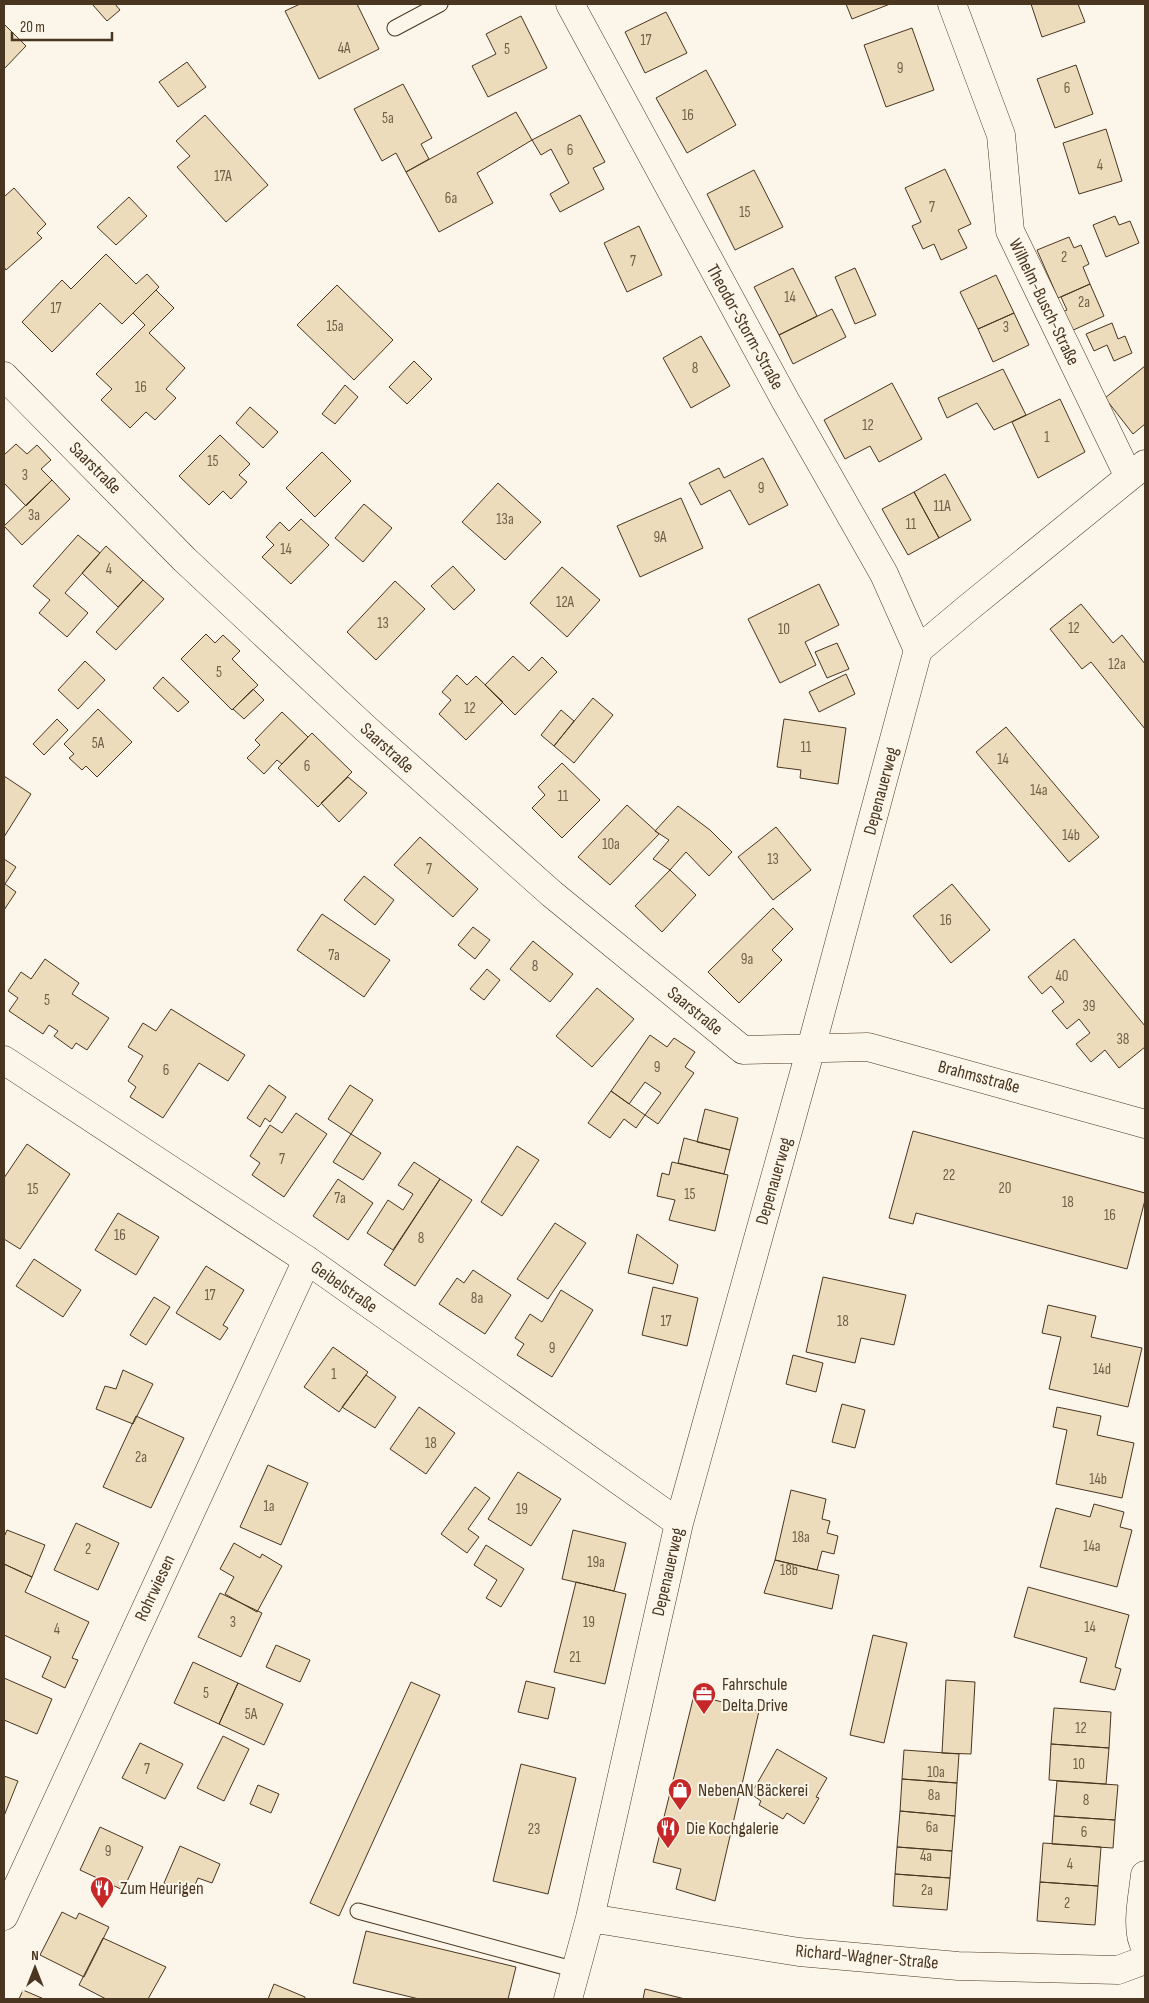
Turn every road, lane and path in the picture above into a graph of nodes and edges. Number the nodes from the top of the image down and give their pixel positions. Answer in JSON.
{"nodes":[{"id":1,"x":440,"y":4,"type":"edge"},
{"id":2,"x":570,"y":4,"type":"edge"},
{"id":3,"x":952,"y":4,"type":"edge"},
{"id":4,"x":395,"y":28,"type":"dead end"},
{"id":5,"x":4,"y":376,"type":"edge"},
{"id":6,"x":1137,"y":471,"type":"edge"},
{"id":7,"x":918,"y":650,"type":"junction"},
{"id":8,"x":811,"y":1048,"type":"junction"},
{"id":9,"x":4,"y":1060,"type":"edge"},
{"id":10,"x":1145,"y":1124,"type":"edge"},
{"id":11,"x":307,"y":1260,"type":"junction"},
{"id":12,"x":679,"y":1523,"type":"junction"},
{"id":13,"x":1145,"y":1876,"type":"edge"},
{"id":14,"x":358,"y":1910,"type":"dead end"},
{"id":15,"x":4,"y":1916,"type":"edge"},
{"id":16,"x":590,"y":1918,"type":"junction"},
{"id":17,"x":1145,"y":1946,"type":"edge"},
{"id":18,"x":1145,"y":1960,"type":"edge"},
{"id":19,"x":576,"y":1970,"type":"junction"},
{"id":20,"x":568,"y":1999,"type":"edge"}],
"edges":[{"from":1,"to":4,"type":"lane"},
{"from":2,"to":7,"type":"street","name":"Theodor-Storm-Straße"},
{"from":3,"to":6,"type":"street","name":"Wilhelm-Busch-Straße"},
{"from":5,"to":8,"type":"street","name":"Saarstraße"},
{"from":6,"to":7,"type":"street"},
{"from":7,"to":8,"type":"street","name":"Depenauerweg"},
{"from":8,"to":10,"type":"street","name":"Brahmsstraße"},
{"from":8,"to":12,"type":"street","name":"Depenauerweg"},
{"from":9,"to":11,"type":"street","name":"Geibelstraße"},
{"from":11,"to":12,"type":"street","name":"Geibelstraße"},
{"from":11,"to":15,"type":"street","name":"Rohrwiesen"},
{"from":12,"to":16,"type":"street","name":"Depenauerweg"},
{"from":13,"to":17,"type":"street"},
{"from":14,"to":19,"type":"lane"},
{"from":16,"to":18,"type":"street","name":"Richard-Wagner-Straße"},
{"from":16,"to":19,"type":"street","name":"Depenauerweg"},
{"from":19,"to":20,"type":"street","name":"Depenauerweg"}]}
